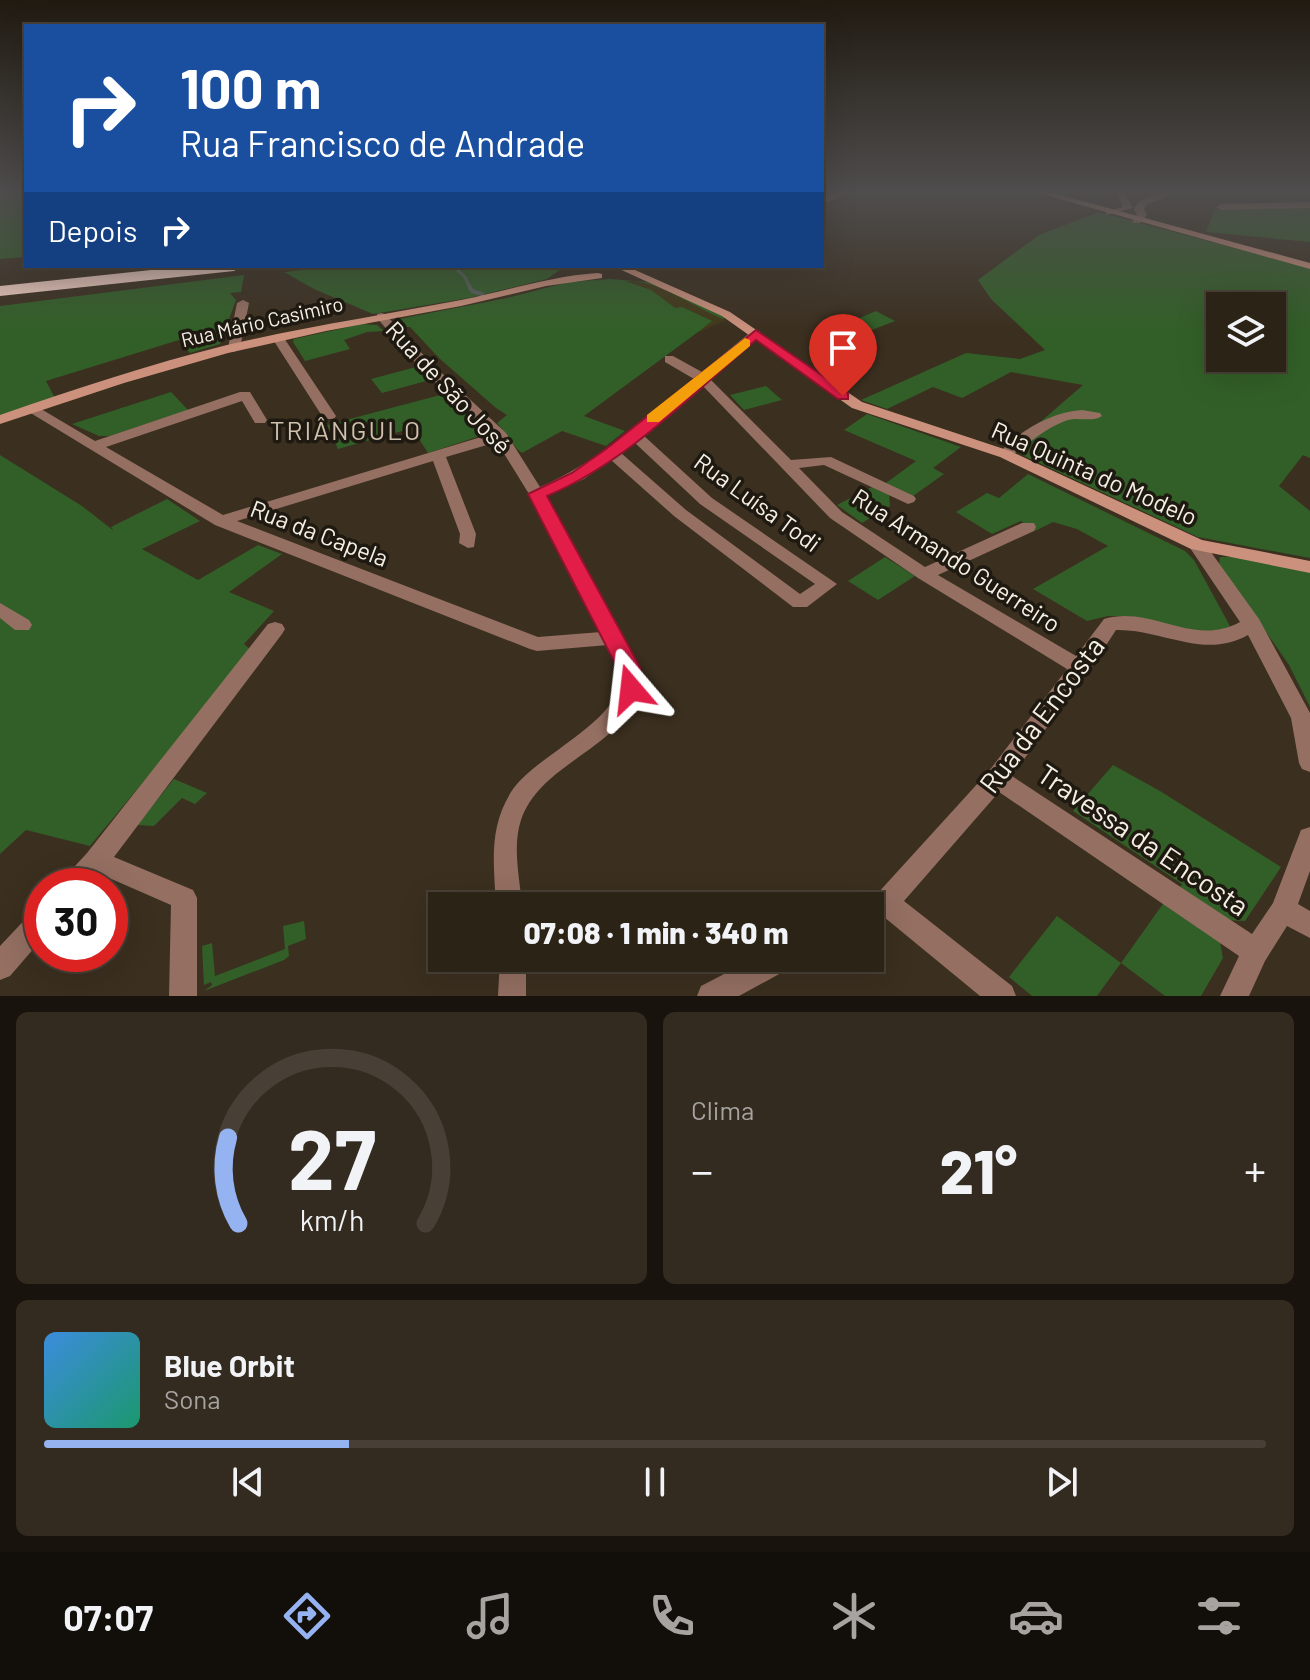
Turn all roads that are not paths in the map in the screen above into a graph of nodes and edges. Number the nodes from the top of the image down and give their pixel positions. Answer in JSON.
{"nodes":[{"id":1,"x":1200,"y":237,"type":"edge"},
{"id":2,"x":1310,"y":266,"type":"edge"},
{"id":3,"x":144,"y":268,"type":"edge"},
{"id":4,"x":215,"y":268,"type":"edge"},
{"id":5,"x":572,"y":268,"type":"edge"},
{"id":6,"x":577,"y":268,"type":"edge"},
{"id":7,"x":616,"y":268,"type":"edge"},
{"id":8,"x":625,"y":268,"type":"edge"},
{"id":9,"x":602,"y":276,"type":"junction"},
{"id":10,"x":0,"y":282,"type":"edge"},
{"id":11,"x":659,"y":283,"type":"junction"},
{"id":12,"x":539,"y":286,"type":"junction"},
{"id":13,"x":0,"y":291,"type":"edge"},
{"id":14,"x":243,"y":303,"type":"dead end"},
{"id":15,"x":381,"y":316,"type":"junction"},
{"id":16,"x":756,"y":334,"type":"junction"},
{"id":17,"x":278,"y":338,"type":"junction"},
{"id":18,"x":234,"y":348,"type":"junction"},
{"id":19,"x":669,"y":359,"type":"dead end"},
{"id":20,"x":702,"y":378,"type":"junction"},
{"id":21,"x":31,"y":409,"type":"junction"},
{"id":22,"x":329,"y":416,"type":"dead end"},
{"id":23,"x":1095,"y":416,"type":"dead end"},
{"id":24,"x":0,"y":420,"type":"edge"},
{"id":25,"x":260,"y":420,"type":"dead end"},
{"id":26,"x":634,"y":434,"type":"junction"},
{"id":27,"x":501,"y":436,"type":"junction"},
{"id":28,"x":94,"y":446,"type":"junction"},
{"id":29,"x":612,"y":453,"type":"junction"},
{"id":30,"x":1005,"y":454,"type":"junction"},
{"id":31,"x":438,"y":455,"type":"junction"},
{"id":32,"x":788,"y":465,"type":"junction"},
{"id":33,"x":537,"y":494,"type":"junction"},
{"id":34,"x":908,"y":499,"type":"dead end"},
{"id":35,"x":221,"y":521,"type":"junction"},
{"id":36,"x":1028,"y":527,"type":"dead end"},
{"id":37,"x":468,"y":543,"type":"dead end"},
{"id":38,"x":1197,"y":545,"type":"junction"},
{"id":39,"x":1310,"y":567,"type":"edge"},
{"id":40,"x":924,"y":574,"type":"junction"},
{"id":41,"x":0,"y":609,"type":"edge"},
{"id":42,"x":1252,"y":624,"type":"junction"},
{"id":43,"x":22,"y":625,"type":"dead end"},
{"id":44,"x":275,"y":629,"type":"dead end"},
{"id":45,"x":610,"y":638,"type":"junction"},
{"id":46,"x":1081,"y":668,"type":"junction"},
{"id":47,"x":1310,"y":763,"type":"edge"},
{"id":48,"x":997,"y":778,"type":"junction"},
{"id":49,"x":1310,"y":838,"type":"edge"},
{"id":50,"x":96,"y":861,"type":"junction"},
{"id":51,"x":90,"y":868,"type":"edge"},
{"id":52,"x":509,"y":892,"type":"edge"},
{"id":53,"x":884,"y":900,"type":"edge"},
{"id":54,"x":1283,"y":910,"type":"junction"},
{"id":55,"x":884,"y":911,"type":"edge"},
{"id":56,"x":1310,"y":925,"type":"edge"},
{"id":57,"x":24,"y":940,"type":"edge"},
{"id":58,"x":1256,"y":952,"type":"junction"},
{"id":59,"x":0,"y":966,"type":"edge"},
{"id":60,"x":513,"y":972,"type":"edge"},
{"id":61,"x":756,"y":972,"type":"edge"},
{"id":62,"x":183,"y":996,"type":"edge"},
{"id":63,"x":512,"y":996,"type":"edge"},
{"id":64,"x":711,"y":996,"type":"edge"},
{"id":65,"x":1002,"y":996,"type":"edge"},
{"id":66,"x":1234,"y":996,"type":"edge"}],
"edges":[{"from":1,"to":2,"type":"street"},
{"from":3,"to":10,"type":"highway"},
{"from":4,"to":13,"type":"highway"},
{"from":5,"to":12,"type":"street","name":"Rua Mário Casimiro"},
{"from":6,"to":9,"type":"street"},
{"from":7,"to":9,"type":"street"},
{"from":8,"to":11,"type":"street","name":"Rua Quinta do Modelo"},
{"from":9,"to":11,"type":"street","name":"Rua Quinta do Modelo"},
{"from":9,"to":12,"type":"street","name":"Rua Mário Casimiro"},
{"from":11,"to":16,"type":"street","name":"Rua Quinta do Modelo"},
{"from":12,"to":15,"type":"street","name":"Rua Mário Casimiro"},
{"from":14,"to":18,"type":"street"},
{"from":15,"to":17,"type":"street","name":"Rua Mário Casimiro"},
{"from":15,"to":27,"type":"street","name":"Rua de São José"},
{"from":16,"to":20,"type":"street"},
{"from":16,"to":30,"type":"street","name":"Rua Quinta do Modelo"},
{"from":17,"to":18,"type":"street","name":"Rua Mário Casimiro"},
{"from":17,"to":22,"type":"street"},
{"from":18,"to":21,"type":"street","name":"Rua Mário Casimiro"},
{"from":19,"to":20,"type":"street","name":"Rua Armando Guerreiro"},
{"from":20,"to":26,"type":"street"},
{"from":20,"to":32,"type":"street","name":"Rua Armando Guerreiro"},
{"from":21,"to":24,"type":"street","name":"Rua Mário Casimiro"},
{"from":21,"to":28,"type":"street","name":"Rua da Capela"},
{"from":23,"to":30,"type":"street"},
{"from":25,"to":28,"type":"street"},
{"from":26,"to":29,"type":"street"},
{"from":26,"to":29,"type":"street","name":"Rua Luísa Todi"},
{"from":27,"to":31,"type":"street"},
{"from":27,"to":33,"type":"street","name":"Rua de São José"},
{"from":28,"to":35,"type":"street","name":"Rua da Capela"},
{"from":29,"to":33,"type":"street"},
{"from":30,"to":38,"type":"street","name":"Rua Quinta do Modelo"},
{"from":31,"to":35,"type":"street"},
{"from":31,"to":37,"type":"street"},
{"from":32,"to":34,"type":"street"},
{"from":32,"to":40,"type":"street","name":"Rua Armando Guerreiro"},
{"from":33,"to":45,"type":"street","name":"Rua de São José"},
{"from":35,"to":45,"type":"street","name":"Rua da Capela"},
{"from":36,"to":40,"type":"street"},
{"from":38,"to":39,"type":"street","name":"Rua Quinta do Modelo"},
{"from":38,"to":42,"type":"street"},
{"from":40,"to":46,"type":"street","name":"Rua Armando Guerreiro"},
{"from":41,"to":43,"type":"street"},
{"from":42,"to":46,"type":"street","name":"Rua da Encosta"},
{"from":42,"to":47,"type":"street"},
{"from":44,"to":50,"type":"street"},
{"from":45,"to":52,"type":"street","name":"Rua de São José"},
{"from":46,"to":48,"type":"street","name":"Rua da Encosta"},
{"from":48,"to":53,"type":"street","name":"Rua da Encosta"},
{"from":48,"to":58,"type":"street","name":"Travessa da Encosta"},
{"from":49,"to":54,"type":"street"},
{"from":50,"to":51,"type":"street"},
{"from":50,"to":62,"type":"street"},
{"from":54,"to":56,"type":"street"},
{"from":54,"to":58,"type":"street"},
{"from":55,"to":65,"type":"street"},
{"from":57,"to":59,"type":"street"},
{"from":58,"to":66,"type":"street"},
{"from":60,"to":63,"type":"street"},
{"from":61,"to":64,"type":"street"}]}
